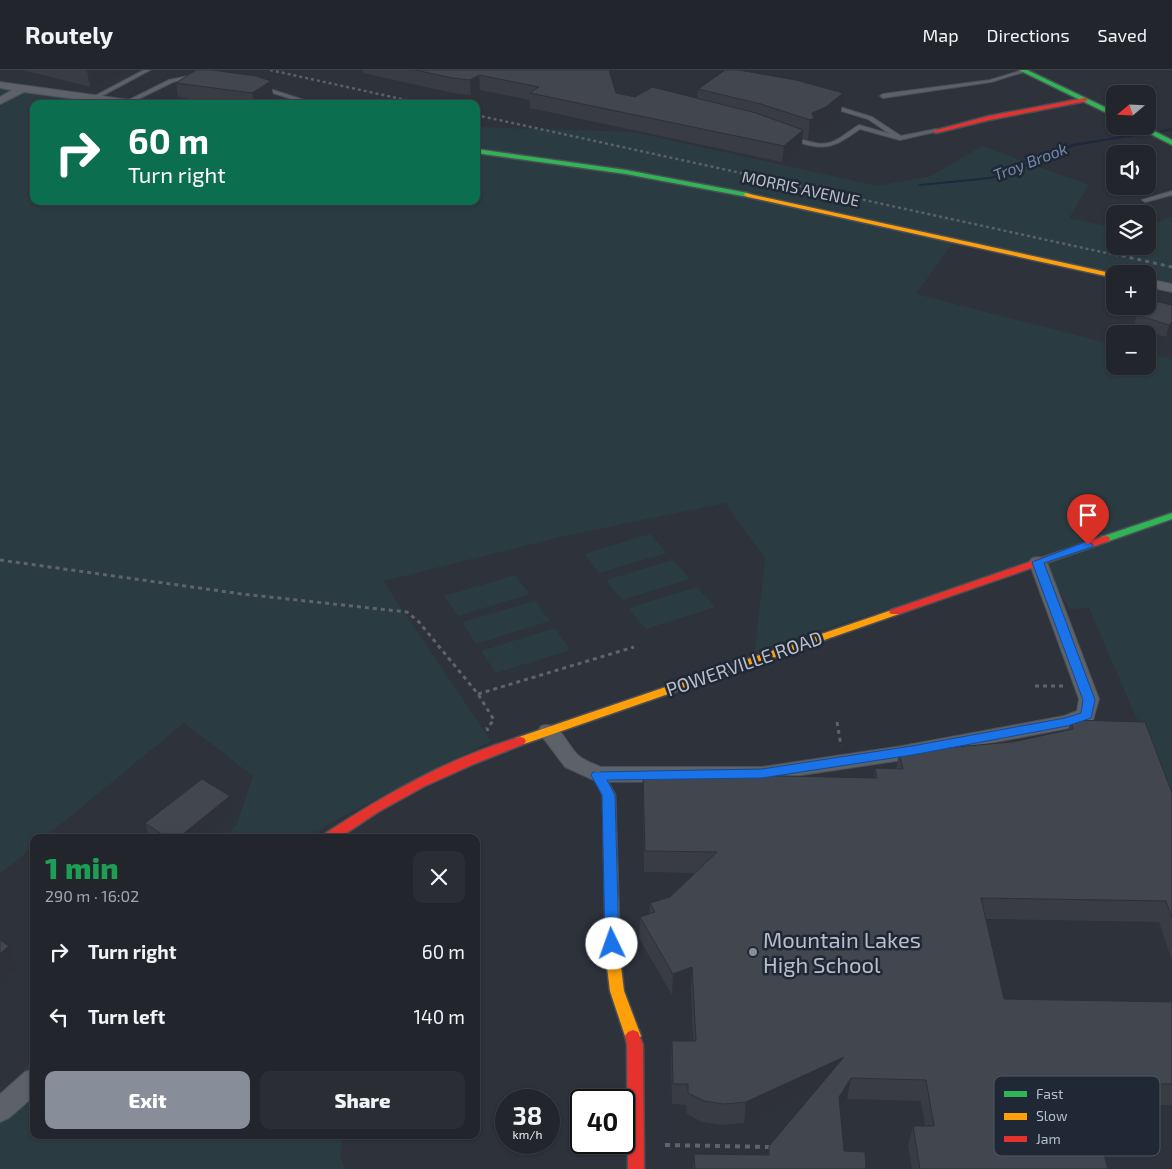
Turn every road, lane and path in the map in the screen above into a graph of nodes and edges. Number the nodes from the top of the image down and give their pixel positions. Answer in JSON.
{"nodes":[{"id":1,"x":148,"y":70,"type":"edge"},
{"id":2,"x":757,"y":70,"type":"edge"},
{"id":3,"x":763,"y":70,"type":"edge"},
{"id":4,"x":1024,"y":71,"type":"edge"},
{"id":5,"x":197,"y":76,"type":"edge"},
{"id":6,"x":0,"y":84,"type":"edge"},
{"id":7,"x":254,"y":86,"type":"edge"},
{"id":8,"x":23,"y":88,"type":"junction"},
{"id":9,"x":883,"y":96,"type":"dead end"},
{"id":10,"x":94,"y":98,"type":"junction"},
{"id":11,"x":110,"y":100,"type":"edge"},
{"id":12,"x":138,"y":100,"type":"edge"},
{"id":13,"x":301,"y":100,"type":"edge"},
{"id":14,"x":1085,"y":100,"type":"junction"},
{"id":15,"x":0,"y":101,"type":"edge"},
{"id":16,"x":825,"y":104,"type":"edge"},
{"id":17,"x":1106,"y":110,"type":"edge"},
{"id":18,"x":936,"y":131,"type":"joint"},
{"id":19,"x":782,"y":135,"type":"edge"},
{"id":20,"x":1156,"y":135,"type":"edge"},
{"id":21,"x":900,"y":138,"type":"junction"},
{"id":22,"x":1172,"y":143,"type":"edge"},
{"id":23,"x":480,"y":152,"type":"edge"},
{"id":24,"x":1172,"y":193,"type":"edge"},
{"id":25,"x":1145,"y":200,"type":"dead end"},
{"id":26,"x":1106,"y":274,"type":"edge"},
{"id":27,"x":1156,"y":285,"type":"edge"},
{"id":28,"x":1172,"y":288,"type":"edge"},
{"id":29,"x":1172,"y":516,"type":"edge"},
{"id":30,"x":0,"y":560,"type":"edge"},
{"id":31,"x":1038,"y":562,"type":"junction"},
{"id":32,"x":634,"y":647,"type":"dead end"},
{"id":33,"x":1035,"y":686,"type":"dead end"},
{"id":34,"x":1071,"y":687,"type":"dead end"},
{"id":35,"x":478,"y":694,"type":"junction"},
{"id":36,"x":837,"y":722,"type":"dead end"},
{"id":37,"x":548,"y":731,"type":"junction"},
{"id":38,"x":490,"y":734,"type":"dead end"},
{"id":39,"x":842,"y":753,"type":"dead end"},
{"id":40,"x":598,"y":775,"type":"junction"},
{"id":41,"x":334,"y":834,"type":"edge"},
{"id":42,"x":30,"y":1084,"type":"edge"},
{"id":43,"x":0,"y":1110,"type":"edge"},
{"id":44,"x":662,"y":1145,"type":"dead end"},
{"id":45,"x":781,"y":1148,"type":"edge"},
{"id":46,"x":636,"y":1169,"type":"edge"}],
"edges":[{"from":1,"to":10,"type":"lane"},
{"from":2,"to":3,"type":"lane"},
{"from":4,"to":9,"type":"lane"},
{"from":4,"to":14,"type":"street"},
{"from":5,"to":12,"type":"lane"},
{"from":6,"to":8,"type":"street"},
{"from":7,"to":13,"type":"lane"},
{"from":8,"to":10,"type":"street"},
{"from":8,"to":15,"type":"street"},
{"from":10,"to":11,"type":"street"},
{"from":14,"to":17,"type":"street"},
{"from":14,"to":18,"type":"street"},
{"from":16,"to":21,"type":"lane"},
{"from":18,"to":21,"type":"lane"},
{"from":19,"to":21,"type":"lane"},
{"from":20,"to":22,"type":"street"},
{"from":23,"to":26,"type":"street","name":"MORRIS AVENUE"},
{"from":24,"to":25,"type":"lane"},
{"from":27,"to":28,"type":"street"},
{"from":29,"to":31,"type":"street","name":"POWERVILLE ROAD"},
{"from":30,"to":35,"type":"path"},
{"from":31,"to":37,"type":"street","name":"POWERVILLE ROAD"},
{"from":31,"to":40,"type":"street"},
{"from":32,"to":35,"type":"path"},
{"from":33,"to":34,"type":"path"},
{"from":35,"to":38,"type":"path"},
{"from":36,"to":39,"type":"path"},
{"from":37,"to":40,"type":"street"},
{"from":37,"to":41,"type":"street","name":"POWERVILLE ROAD"},
{"from":40,"to":46,"type":"street"},
{"from":42,"to":43,"type":"street"},
{"from":44,"to":45,"type":"path"}]}
